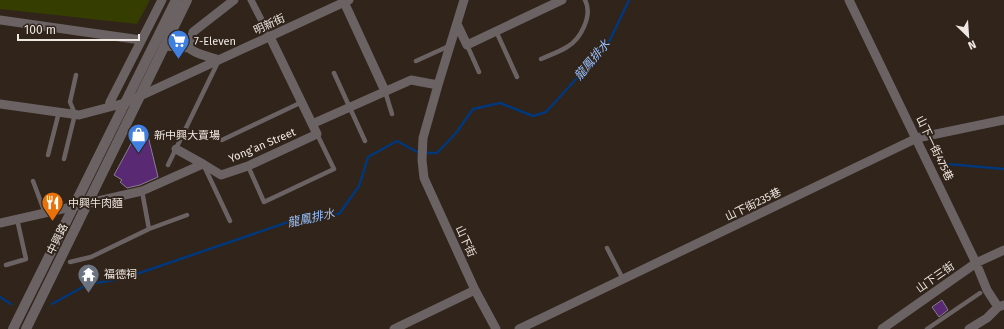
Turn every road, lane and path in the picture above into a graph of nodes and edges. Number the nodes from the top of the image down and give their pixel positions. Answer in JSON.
{"nodes":[{"id":1,"x":162,"y":0,"type":"edge"},
{"id":2,"x":176,"y":0,"type":"edge"},
{"id":3,"x":187,"y":0,"type":"edge"},
{"id":4,"x":234,"y":0,"type":"edge"},
{"id":5,"x":251,"y":0,"type":"edge"},
{"id":6,"x":464,"y":0,"type":"edge"},
{"id":7,"x":562,"y":0,"type":"edge"},
{"id":8,"x":585,"y":0,"type":"edge"},
{"id":9,"x":849,"y":0,"type":"edge"},
{"id":10,"x":347,"y":1,"type":"edge"},
{"id":11,"x":0,"y":20,"type":"edge"},
{"id":12,"x":457,"y":24,"type":"junction"},
{"id":13,"x":496,"y":31,"type":"junction"},
{"id":14,"x":270,"y":37,"type":"junction"},
{"id":15,"x":141,"y":40,"type":"junction"},
{"id":16,"x":451,"y":45,"type":"junction"},
{"id":17,"x":467,"y":45,"type":"junction"},
{"id":18,"x":165,"y":46,"type":"junction"},
{"id":19,"x":189,"y":48,"type":"junction"},
{"id":20,"x":541,"y":59,"type":"dead end"},
{"id":21,"x":218,"y":60,"type":"junction"},
{"id":22,"x":416,"y":61,"type":"dead end"},
{"id":23,"x":479,"y":72,"type":"dead end"},
{"id":24,"x":334,"y":73,"type":"dead end"},
{"id":25,"x":76,"y":75,"type":"dead end"},
{"id":26,"x":517,"y":77,"type":"dead end"},
{"id":27,"x":438,"y":85,"type":"junction"},
{"id":28,"x":385,"y":91,"type":"junction"},
{"id":29,"x":133,"y":99,"type":"junction"},
{"id":30,"x":302,"y":102,"type":"junction"},
{"id":31,"x":0,"y":104,"type":"edge"},
{"id":32,"x":109,"y":107,"type":"junction"},
{"id":33,"x":350,"y":107,"type":"junction"},
{"id":34,"x":59,"y":112,"type":"junction"},
{"id":35,"x":75,"y":114,"type":"junction"},
{"id":36,"x":392,"y":114,"type":"dead end"},
{"id":37,"x":1004,"y":120,"type":"edge"},
{"id":38,"x":312,"y":124,"type":"junction"},
{"id":39,"x":317,"y":134,"type":"junction"},
{"id":40,"x":917,"y":138,"type":"junction"},
{"id":41,"x":222,"y":140,"type":"dead end"},
{"id":42,"x":365,"y":141,"type":"dead end"},
{"id":43,"x":176,"y":149,"type":"junction"},
{"id":44,"x":48,"y":155,"type":"dead end"},
{"id":45,"x":64,"y":159,"type":"dead end"},
{"id":46,"x":203,"y":164,"type":"junction"},
{"id":47,"x":168,"y":165,"type":"dead end"},
{"id":48,"x":248,"y":166,"type":"junction"},
{"id":49,"x":32,"y":181,"type":"dead end"},
{"id":50,"x":142,"y":191,"type":"junction"},
{"id":51,"x":88,"y":202,"type":"junction"},
{"id":52,"x":73,"y":207,"type":"junction"},
{"id":53,"x":45,"y":213,"type":"junction"},
{"id":54,"x":187,"y":215,"type":"dead end"},
{"id":55,"x":17,"y":219,"type":"junction"},
{"id":56,"x":230,"y":221,"type":"dead end"},
{"id":57,"x":0,"y":223,"type":"edge"},
{"id":58,"x":149,"y":229,"type":"junction"},
{"id":59,"x":607,"y":248,"type":"dead end"},
{"id":60,"x":1004,"y":250,"type":"edge"},
{"id":61,"x":70,"y":262,"type":"dead end"},
{"id":62,"x":976,"y":263,"type":"junction"},
{"id":63,"x":6,"y":265,"type":"dead end"},
{"id":64,"x":623,"y":279,"type":"junction"},
{"id":65,"x":475,"y":290,"type":"junction"},
{"id":66,"x":980,"y":293,"type":"dead end"},
{"id":67,"x":1001,"y":306,"type":"edge"},
{"id":68,"x":980,"y":326,"type":"edge"},
{"id":69,"x":13,"y":329,"type":"edge"},
{"id":70,"x":26,"y":329,"type":"edge"},
{"id":71,"x":394,"y":329,"type":"edge"},
{"id":72,"x":496,"y":329,"type":"edge"},
{"id":73,"x":519,"y":329,"type":"edge"},
{"id":74,"x":882,"y":329,"type":"edge"},
{"id":75,"x":927,"y":329,"type":"edge"},
{"id":76,"x":969,"y":329,"type":"edge"}],
"edges":[{"from":1,"to":15,"type":"street"},
{"from":2,"to":29,"type":"street"},
{"from":3,"to":18,"type":"street"},
{"from":4,"to":19,"type":"street"},
{"from":5,"to":14,"type":"street"},
{"from":6,"to":12,"type":"street"},
{"from":7,"to":13,"type":"street"},
{"from":8,"to":20,"type":"lane"},
{"from":9,"to":40,"type":"street","name":"山下一街475巷"},
{"from":10,"to":14,"type":"street","name":"明新街"},
{"from":10,"to":28,"type":"street"},
{"from":11,"to":15,"type":"street"},
{"from":12,"to":16,"type":"street"},
{"from":12,"to":17,"type":"street"},
{"from":13,"to":17,"type":"street"},
{"from":13,"to":26,"type":"lane"},
{"from":14,"to":21,"type":"street","name":"明新街"},
{"from":14,"to":30,"type":"street"},
{"from":15,"to":32,"type":"street"},
{"from":16,"to":22,"type":"lane"},
{"from":16,"to":27,"type":"street"},
{"from":17,"to":23,"type":"lane"},
{"from":18,"to":19,"type":"street"},
{"from":18,"to":29,"type":"street"},
{"from":19,"to":21,"type":"street"},
{"from":21,"to":29,"type":"street","name":"明新街"},
{"from":21,"to":43,"type":"lane"},
{"from":24,"to":33,"type":"lane"},
{"from":25,"to":35,"type":"lane"},
{"from":27,"to":28,"type":"street"},
{"from":27,"to":65,"type":"street","name":"山下街"},
{"from":28,"to":33,"type":"street"},
{"from":28,"to":36,"type":"lane"},
{"from":29,"to":32,"type":"street","name":"明新街"},
{"from":29,"to":51,"type":"street","name":"中興路"},
{"from":29,"to":52,"type":"street","name":"中興路"},
{"from":30,"to":38,"type":"street"},
{"from":30,"to":41,"type":"lane"},
{"from":31,"to":34,"type":"street","name":"明新街"},
{"from":32,"to":35,"type":"street","name":"明新街"},
{"from":33,"to":38,"type":"street"},
{"from":33,"to":42,"type":"lane"},
{"from":34,"to":35,"type":"street","name":"明新街"},
{"from":34,"to":44,"type":"lane"},
{"from":35,"to":45,"type":"lane"},
{"from":37,"to":40,"type":"street","name":"山下街235巷"},
{"from":38,"to":39,"type":"street"},
{"from":39,"to":48,"type":"street","name":"Yong’an Street"},
{"from":39,"to":48,"type":"lane"},
{"from":40,"to":62,"type":"street","name":"山下一街475巷"},
{"from":40,"to":64,"type":"street","name":"山下街235巷"},
{"from":43,"to":46,"type":"street","name":"Yong’an Street"},
{"from":43,"to":47,"type":"lane"},
{"from":46,"to":48,"type":"street","name":"Yong’an Street"},
{"from":46,"to":50,"type":"street"},
{"from":46,"to":56,"type":"lane"},
{"from":49,"to":53,"type":"lane"},
{"from":50,"to":51,"type":"street"},
{"from":50,"to":58,"type":"lane"},
{"from":51,"to":52,"type":"street"},
{"from":51,"to":70,"type":"street","name":"中興路"},
{"from":52,"to":53,"type":"street"},
{"from":52,"to":69,"type":"street","name":"中興路"},
{"from":53,"to":55,"type":"street"},
{"from":54,"to":58,"type":"lane"},
{"from":55,"to":57,"type":"street"},
{"from":55,"to":63,"type":"lane"},
{"from":58,"to":61,"type":"lane"},
{"from":59,"to":64,"type":"lane"},
{"from":60,"to":62,"type":"street","name":"山下三街"},
{"from":62,"to":67,"type":"street","name":"山下一街475巷"},
{"from":62,"to":74,"type":"street","name":"山下三街"},
{"from":64,"to":73,"type":"street","name":"山下街235巷"},
{"from":65,"to":71,"type":"street"},
{"from":65,"to":72,"type":"street","name":"山下街"},
{"from":66,"to":75,"type":"lane"},
{"from":67,"to":68,"type":"street"},
{"from":68,"to":76,"type":"street"}]}
